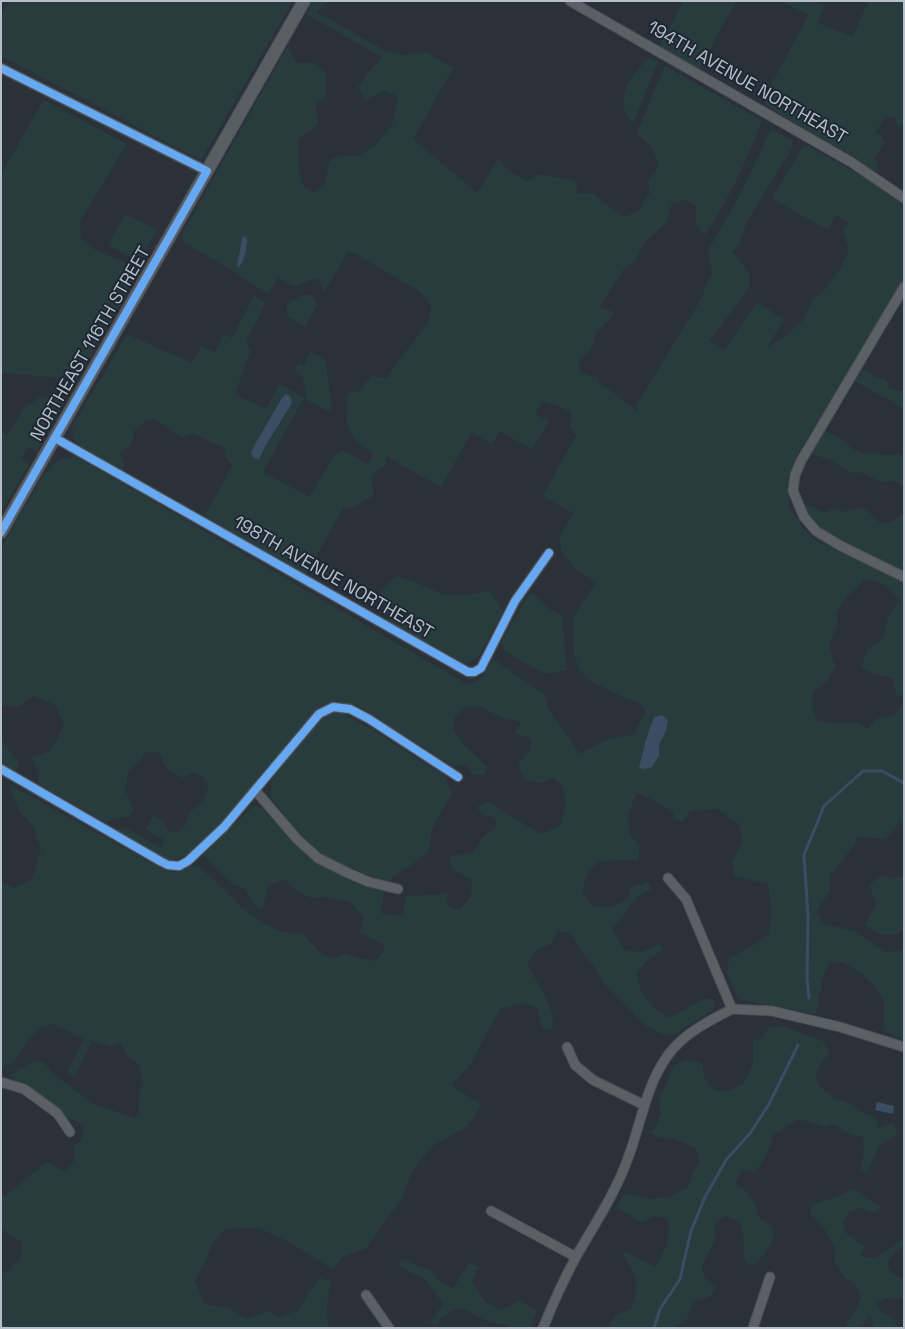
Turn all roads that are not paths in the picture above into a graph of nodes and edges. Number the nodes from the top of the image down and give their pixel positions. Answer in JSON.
{"nodes":[{"id":1,"x":304,"y":1,"type":"edge"},
{"id":2,"x":570,"y":1,"type":"edge"},
{"id":3,"x":1,"y":68,"type":"edge"},
{"id":4,"x":208,"y":171,"type":"junction"},
{"id":5,"x":904,"y":198,"type":"edge"},
{"id":6,"x":904,"y":287,"type":"edge"},
{"id":7,"x":55,"y":438,"type":"junction"},
{"id":8,"x":1,"y":532,"type":"edge"},
{"id":9,"x":549,"y":553,"type":"dead end"},
{"id":10,"x":904,"y":577,"type":"edge"},
{"id":11,"x":1,"y":769,"type":"edge"},
{"id":12,"x":458,"y":778,"type":"dead end"},
{"id":13,"x":255,"y":790,"type":"junction"},
{"id":14,"x":668,"y":878,"type":"dead end"},
{"id":15,"x":398,"y":889,"type":"dead end"},
{"id":16,"x":732,"y":1009,"type":"junction"},
{"id":17,"x":566,"y":1047,"type":"dead end"},
{"id":18,"x":904,"y":1047,"type":"edge"},
{"id":19,"x":1,"y":1082,"type":"edge"},
{"id":20,"x":644,"y":1105,"type":"junction"},
{"id":21,"x":70,"y":1132,"type":"dead end"},
{"id":22,"x":491,"y":1211,"type":"dead end"},
{"id":23,"x":576,"y":1257,"type":"junction"},
{"id":24,"x":770,"y":1277,"type":"dead end"},
{"id":25,"x":366,"y":1295,"type":"dead end"},
{"id":26,"x":390,"y":1328,"type":"edge"},
{"id":27,"x":543,"y":1328,"type":"edge"},
{"id":28,"x":753,"y":1328,"type":"edge"}],
"edges":[{"from":1,"to":4,"type":"street","name":"NORTHEAST 116TH STREET"},
{"from":2,"to":5,"type":"street","name":"194TH AVENUE NORTHEAST"},
{"from":3,"to":4,"type":"street"},
{"from":4,"to":7,"type":"street","name":"NORTHEAST 116TH STREET"},
{"from":6,"to":10,"type":"street"},
{"from":7,"to":8,"type":"street","name":"NORTHEAST 116TH STREET"},
{"from":7,"to":9,"type":"street","name":"198TH AVENUE NORTHEAST"},
{"from":11,"to":13,"type":"street"},
{"from":12,"to":13,"type":"street"},
{"from":13,"to":15,"type":"street"},
{"from":14,"to":16,"type":"street"},
{"from":16,"to":18,"type":"street"},
{"from":16,"to":20,"type":"street"},
{"from":17,"to":20,"type":"street"},
{"from":19,"to":21,"type":"street"},
{"from":20,"to":23,"type":"street"},
{"from":22,"to":23,"type":"street"},
{"from":23,"to":27,"type":"street"},
{"from":24,"to":28,"type":"street"},
{"from":25,"to":26,"type":"street"}]}
